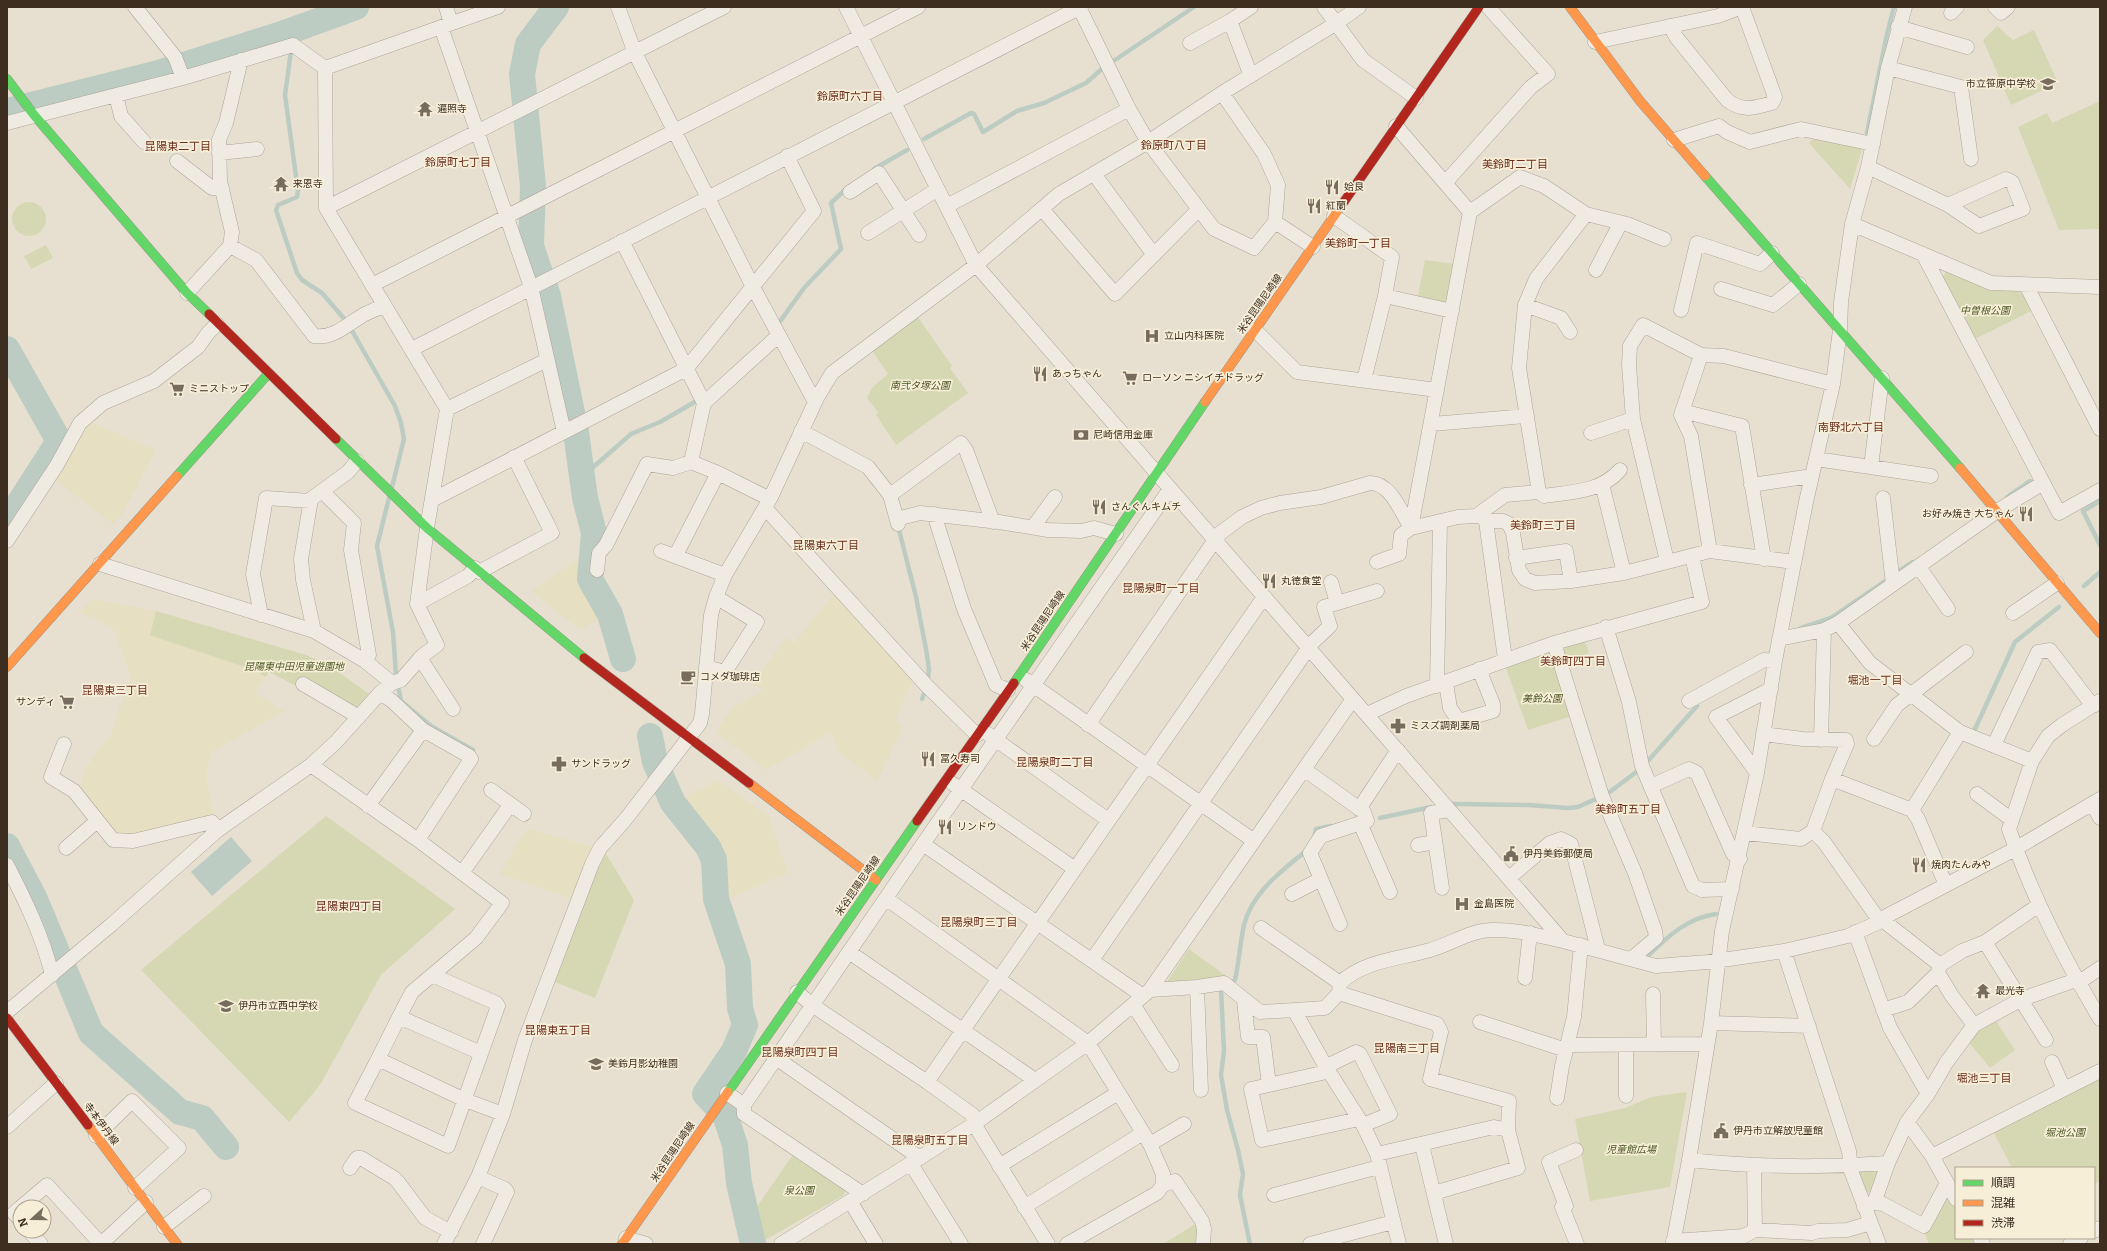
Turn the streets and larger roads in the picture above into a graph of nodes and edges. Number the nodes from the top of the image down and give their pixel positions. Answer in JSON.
{"nodes":[{"id":1,"x":135,"y":7,"type":"edge"},
{"id":2,"x":446,"y":7,"type":"edge"},
{"id":3,"x":498,"y":7,"type":"edge"},
{"id":4,"x":618,"y":7,"type":"edge"},
{"id":5,"x":724,"y":7,"type":"edge"},
{"id":6,"x":846,"y":7,"type":"edge"},
{"id":7,"x":918,"y":7,"type":"edge"},
{"id":8,"x":1080,"y":7,"type":"edge"},
{"id":9,"x":1251,"y":7,"type":"edge"},
{"id":10,"x":1324,"y":7,"type":"edge"},
{"id":11,"x":1359,"y":7,"type":"edge"},
{"id":12,"x":1479,"y":7,"type":"edge"},
{"id":13,"x":1488,"y":7,"type":"edge"},
{"id":14,"x":1570,"y":7,"type":"edge"},
{"id":15,"x":1742,"y":7,"type":"edge"},
{"id":16,"x":1905,"y":7,"type":"edge"},
{"id":17,"x":1995,"y":7,"type":"edge"},
{"id":18,"x":2008,"y":7,"type":"edge"},
{"id":19,"x":1230,"y":21,"type":"junction"},
{"id":20,"x":1336,"y":24,"type":"junction"},
{"id":21,"x":446,"y":25,"type":"junction"},
{"id":22,"x":1670,"y":26,"type":"junction"},
{"id":23,"x":1898,"y":27,"type":"junction"},
{"id":24,"x":860,"y":37,"type":"junction"},
{"id":25,"x":1595,"y":42,"type":"junction"},
{"id":26,"x":1190,"y":43,"type":"dead end"},
{"id":27,"x":1967,"y":47,"type":"dead end"},
{"id":28,"x":635,"y":53,"type":"junction"},
{"id":29,"x":240,"y":60,"type":"junction"},
{"id":30,"x":325,"y":68,"type":"junction"},
{"id":31,"x":1888,"y":68,"type":"junction"},
{"id":32,"x":1251,"y":76,"type":"junction"},
{"id":33,"x":183,"y":78,"type":"junction"},
{"id":34,"x":7,"y":79,"type":"edge"},
{"id":35,"x":1222,"y":94,"type":"junction"},
{"id":36,"x":116,"y":95,"type":"junction"},
{"id":37,"x":1416,"y":98,"type":"junction"},
{"id":38,"x":894,"y":102,"type":"junction"},
{"id":39,"x":1129,"y":109,"type":"junction"},
{"id":40,"x":34,"y":115,"type":"junction"},
{"id":41,"x":7,"y":123,"type":"edge"},
{"id":42,"x":1396,"y":126,"type":"junction"},
{"id":43,"x":675,"y":130,"type":"junction"},
{"id":44,"x":477,"y":132,"type":"junction"},
{"id":45,"x":1674,"y":140,"type":"junction"},
{"id":46,"x":144,"y":142,"type":"dead end"},
{"id":47,"x":1148,"y":142,"type":"junction"},
{"id":48,"x":1873,"y":144,"type":"junction"},
{"id":49,"x":257,"y":148,"type":"dead end"},
{"id":50,"x":219,"y":153,"type":"junction"},
{"id":51,"x":787,"y":156,"type":"junction"},
{"id":52,"x":1971,"y":159,"type":"dead end"},
{"id":53,"x":177,"y":161,"type":"dead end"},
{"id":54,"x":1868,"y":167,"type":"junction"},
{"id":55,"x":1094,"y":174,"type":"junction"},
{"id":56,"x":1445,"y":183,"type":"junction"},
{"id":57,"x":222,"y":188,"type":"junction"},
{"id":58,"x":938,"y":189,"type":"junction"},
{"id":59,"x":850,"y":192,"type":"dead end"},
{"id":60,"x":708,"y":196,"type":"junction"},
{"id":61,"x":1948,"y":205,"type":"junction"},
{"id":62,"x":947,"y":206,"type":"junction"},
{"id":63,"x":326,"y":208,"type":"junction"},
{"id":64,"x":1042,"y":209,"type":"junction"},
{"id":65,"x":1199,"y":209,"type":"junction"},
{"id":66,"x":903,"y":210,"type":"junction"},
{"id":67,"x":1470,"y":212,"type":"junction"},
{"id":68,"x":1586,"y":214,"type":"junction"},
{"id":69,"x":507,"y":216,"type":"junction"},
{"id":70,"x":1334,"y":216,"type":"junction"},
{"id":71,"x":1275,"y":222,"type":"junction"},
{"id":72,"x":1620,"y":224,"type":"junction"},
{"id":73,"x":1852,"y":224,"type":"junction"},
{"id":74,"x":868,"y":233,"type":"dead end"},
{"id":75,"x":919,"y":235,"type":"dead end"},
{"id":76,"x":1664,"y":239,"type":"dead end"},
{"id":77,"x":622,"y":241,"type":"junction"},
{"id":78,"x":230,"y":246,"type":"junction"},
{"id":79,"x":1313,"y":246,"type":"junction"},
{"id":80,"x":1772,"y":253,"type":"junction"},
{"id":81,"x":1923,"y":254,"type":"junction"},
{"id":82,"x":1154,"y":255,"type":"junction"},
{"id":83,"x":976,"y":265,"type":"junction"},
{"id":84,"x":1596,"y":270,"type":"dead end"},
{"id":85,"x":539,"y":283,"type":"junction"},
{"id":86,"x":1799,"y":284,"type":"junction"},
{"id":87,"x":372,"y":285,"type":"junction"},
{"id":88,"x":2026,"y":285,"type":"junction"},
{"id":89,"x":753,"y":287,"type":"junction"},
{"id":90,"x":2100,"y":287,"type":"edge"},
{"id":91,"x":1721,"y":289,"type":"dead end"},
{"id":92,"x":187,"y":293,"type":"junction"},
{"id":93,"x":1385,"y":296,"type":"junction"},
{"id":94,"x":1525,"y":305,"type":"junction"},
{"id":95,"x":385,"y":306,"type":"junction"},
{"id":96,"x":1681,"y":310,"type":"dead end"},
{"id":97,"x":1452,"y":311,"type":"junction"},
{"id":98,"x":217,"y":324,"type":"junction"},
{"id":99,"x":1256,"y":330,"type":"junction"},
{"id":100,"x":1840,"y":330,"type":"junction"},
{"id":101,"x":1570,"y":332,"type":"dead end"},
{"id":102,"x":780,"y":335,"type":"junction"},
{"id":103,"x":412,"y":349,"type":"junction"},
{"id":104,"x":1701,"y":355,"type":"junction"},
{"id":105,"x":547,"y":360,"type":"junction"},
{"id":106,"x":686,"y":369,"type":"junction"},
{"id":107,"x":268,"y":374,"type":"junction"},
{"id":108,"x":1882,"y":378,"type":"junction"},
{"id":109,"x":1364,"y":380,"type":"junction"},
{"id":110,"x":1833,"y":384,"type":"junction"},
{"id":111,"x":1438,"y":390,"type":"junction"},
{"id":112,"x":815,"y":402,"type":"junction"},
{"id":113,"x":704,"y":403,"type":"junction"},
{"id":114,"x":447,"y":409,"type":"junction"},
{"id":115,"x":1682,"y":411,"type":"junction"},
{"id":116,"x":1528,"y":416,"type":"junction"},
{"id":117,"x":1633,"y":420,"type":"junction"},
{"id":118,"x":1432,"y":424,"type":"junction"},
{"id":119,"x":571,"y":428,"type":"junction"},
{"id":120,"x":2100,"y":429,"type":"edge"},
{"id":121,"x":802,"y":431,"type":"junction"},
{"id":122,"x":1591,"y":433,"type":"dead end"},
{"id":123,"x":514,"y":457,"type":"junction"},
{"id":124,"x":1816,"y":458,"type":"junction"},
{"id":125,"x":357,"y":461,"type":"junction"},
{"id":126,"x":691,"y":462,"type":"junction"},
{"id":127,"x":1871,"y":467,"type":"junction"},
{"id":128,"x":1620,"y":470,"type":"dead end"},
{"id":129,"x":718,"y":473,"type":"junction"},
{"id":130,"x":1156,"y":473,"type":"junction"},
{"id":131,"x":1812,"y":476,"type":"junction"},
{"id":132,"x":1930,"y":476,"type":"dead end"},
{"id":133,"x":2043,"y":483,"type":"junction"},
{"id":134,"x":1602,"y":484,"type":"junction"},
{"id":135,"x":1751,"y":485,"type":"junction"},
{"id":136,"x":1170,"y":489,"type":"junction"},
{"id":137,"x":2100,"y":490,"type":"edge"},
{"id":138,"x":322,"y":491,"type":"junction"},
{"id":139,"x":1539,"y":492,"type":"junction"},
{"id":140,"x":890,"y":495,"type":"junction"},
{"id":141,"x":1055,"y":497,"type":"dead end"},
{"id":142,"x":1883,"y":498,"type":"dead end"},
{"id":143,"x":432,"y":500,"type":"junction"},
{"id":144,"x":310,"y":501,"type":"junction"},
{"id":145,"x":767,"y":503,"type":"junction"},
{"id":146,"x":1997,"y":511,"type":"junction"},
{"id":147,"x":934,"y":514,"type":"junction"},
{"id":148,"x":1483,"y":517,"type":"junction"},
{"id":149,"x":993,"y":522,"type":"junction"},
{"id":150,"x":1440,"y":522,"type":"junction"},
{"id":151,"x":1033,"y":527,"type":"junction"},
{"id":152,"x":427,"y":528,"type":"junction"},
{"id":153,"x":1411,"y":528,"type":"junction"},
{"id":154,"x":1116,"y":534,"type":"junction"},
{"id":155,"x":7,"y":541,"type":"edge"},
{"id":156,"x":1215,"y":541,"type":"junction"},
{"id":157,"x":661,"y":551,"type":"dead end"},
{"id":158,"x":1710,"y":551,"type":"junction"},
{"id":159,"x":676,"y":555,"type":"junction"},
{"id":160,"x":1692,"y":556,"type":"junction"},
{"id":161,"x":1516,"y":558,"type":"junction"},
{"id":162,"x":1764,"y":558,"type":"junction"},
{"id":163,"x":1667,"y":561,"type":"junction"},
{"id":164,"x":1377,"y":562,"type":"dead end"},
{"id":165,"x":1794,"y":562,"type":"junction"},
{"id":166,"x":100,"y":564,"type":"junction"},
{"id":167,"x":1919,"y":567,"type":"junction"},
{"id":168,"x":477,"y":570,"type":"junction"},
{"id":169,"x":597,"y":570,"type":"dead end"},
{"id":170,"x":1624,"y":573,"type":"junction"},
{"id":171,"x":725,"y":575,"type":"junction"},
{"id":172,"x":1570,"y":581,"type":"junction"},
{"id":173,"x":1330,"y":582,"type":"dead end"},
{"id":174,"x":2057,"y":583,"type":"junction"},
{"id":175,"x":1893,"y":584,"type":"junction"},
{"id":176,"x":1377,"y":591,"type":"dead end"},
{"id":177,"x":716,"y":597,"type":"junction"},
{"id":178,"x":1264,"y":597,"type":"junction"},
{"id":179,"x":1337,"y":603,"type":"junction"},
{"id":180,"x":417,"y":604,"type":"junction"},
{"id":181,"x":1948,"y":609,"type":"dead end"},
{"id":182,"x":2013,"y":613,"type":"dead end"},
{"id":183,"x":261,"y":615,"type":"junction"},
{"id":184,"x":1838,"y":623,"type":"junction"},
{"id":185,"x":1606,"y":627,"type":"junction"},
{"id":186,"x":1824,"y":630,"type":"junction"},
{"id":187,"x":314,"y":631,"type":"junction"},
{"id":188,"x":2100,"y":633,"type":"edge"},
{"id":189,"x":1779,"y":639,"type":"junction"},
{"id":190,"x":1554,"y":643,"type":"junction"},
{"id":191,"x":1309,"y":650,"type":"junction"},
{"id":192,"x":1966,"y":652,"type":"dead end"},
{"id":193,"x":420,"y":658,"type":"junction"},
{"id":194,"x":1505,"y":659,"type":"junction"},
{"id":195,"x":365,"y":660,"type":"junction"},
{"id":196,"x":1775,"y":661,"type":"junction"},
{"id":197,"x":7,"y":667,"type":"edge"},
{"id":198,"x":706,"y":667,"type":"junction"},
{"id":199,"x":1480,"y":669,"type":"junction"},
{"id":200,"x":1020,"y":674,"type":"junction"},
{"id":201,"x":392,"y":683,"type":"junction"},
{"id":202,"x":303,"y":684,"type":"dead end"},
{"id":203,"x":1442,"y":684,"type":"junction"},
{"id":204,"x":1032,"y":686,"type":"junction"},
{"id":205,"x":1008,"y":690,"type":"junction"},
{"id":206,"x":1771,"y":690,"type":"junction"},
{"id":207,"x":380,"y":693,"type":"junction"},
{"id":208,"x":1911,"y":696,"type":"junction"},
{"id":209,"x":1354,"y":699,"type":"junction"},
{"id":210,"x":1689,"y":701,"type":"dead end"},
{"id":211,"x":2096,"y":703,"type":"edge"},
{"id":212,"x":453,"y":709,"type":"dead end"},
{"id":213,"x":1367,"y":714,"type":"junction"},
{"id":214,"x":359,"y":716,"type":"junction"},
{"id":215,"x":1088,"y":725,"type":"junction"},
{"id":216,"x":423,"y":730,"type":"junction"},
{"id":217,"x":979,"y":732,"type":"junction"},
{"id":218,"x":1960,"y":732,"type":"junction"},
{"id":219,"x":1763,"y":734,"type":"junction"},
{"id":220,"x":687,"y":737,"type":"junction"},
{"id":221,"x":1874,"y":739,"type":"dead end"},
{"id":222,"x":995,"y":740,"type":"junction"},
{"id":223,"x":1821,"y":740,"type":"junction"},
{"id":224,"x":1994,"y":745,"type":"junction"},
{"id":225,"x":61,"y":746,"type":"dead end"},
{"id":226,"x":1398,"y":750,"type":"junction"},
{"id":227,"x":2032,"y":762,"type":"junction"},
{"id":228,"x":311,"y":765,"type":"junction"},
{"id":229,"x":1146,"y":766,"type":"junction"},
{"id":230,"x":1305,"y":770,"type":"junction"},
{"id":231,"x":1757,"y":773,"type":"junction"},
{"id":232,"x":946,"y":779,"type":"junction"},
{"id":233,"x":1832,"y":779,"type":"junction"},
{"id":234,"x":1651,"y":786,"type":"junction"},
{"id":235,"x":491,"y":790,"type":"dead end"},
{"id":236,"x":960,"y":790,"type":"junction"},
{"id":237,"x":1977,"y":794,"type":"dead end"},
{"id":238,"x":2096,"y":802,"type":"edge"},
{"id":239,"x":1200,"y":803,"type":"junction"},
{"id":240,"x":510,"y":805,"type":"junction"},
{"id":241,"x":368,"y":806,"type":"junction"},
{"id":242,"x":1359,"y":809,"type":"junction"},
{"id":243,"x":1449,"y":810,"type":"junction"},
{"id":244,"x":1912,"y":810,"type":"junction"},
{"id":245,"x":524,"y":814,"type":"dead end"},
{"id":246,"x":2100,"y":818,"type":"edge"},
{"id":247,"x":1108,"y":820,"type":"junction"},
{"id":248,"x":2012,"y":820,"type":"junction"},
{"id":249,"x":97,"y":821,"type":"junction"},
{"id":250,"x":1360,"y":823,"type":"junction"},
{"id":251,"x":218,"y":830,"type":"junction"},
{"id":252,"x":1813,"y":831,"type":"junction"},
{"id":253,"x":1745,"y":833,"type":"junction"},
{"id":254,"x":418,"y":840,"type":"junction"},
{"id":255,"x":1254,"y":841,"type":"junction"},
{"id":256,"x":1435,"y":842,"type":"junction"},
{"id":257,"x":923,"y":844,"type":"junction"},
{"id":258,"x":1418,"y":845,"type":"dead end"},
{"id":259,"x":66,"y":848,"type":"dead end"},
{"id":260,"x":2015,"y":849,"type":"junction"},
{"id":261,"x":1740,"y":859,"type":"junction"},
{"id":262,"x":7,"y":865,"type":"edge"},
{"id":263,"x":1075,"y":869,"type":"junction"},
{"id":264,"x":462,"y":873,"type":"junction"},
{"id":265,"x":1509,"y":878,"type":"junction"},
{"id":266,"x":1321,"y":879,"type":"junction"},
{"id":267,"x":876,"y":880,"type":"junction"},
{"id":268,"x":1946,"y":885,"type":"junction"},
{"id":269,"x":1442,"y":888,"type":"dead end"},
{"id":270,"x":1732,"y":889,"type":"junction"},
{"id":271,"x":1390,"y":892,"type":"dead end"},
{"id":272,"x":1292,"y":894,"type":"dead end"},
{"id":273,"x":887,"y":899,"type":"junction"},
{"id":274,"x":2039,"y":905,"type":"junction"},
{"id":275,"x":1879,"y":920,"type":"junction"},
{"id":276,"x":1038,"y":924,"type":"junction"},
{"id":277,"x":1340,"y":924,"type":"dead end"},
{"id":278,"x":1261,"y":928,"type":"dead end"},
{"id":279,"x":1855,"y":932,"type":"junction"},
{"id":280,"x":1530,"y":933,"type":"junction"},
{"id":281,"x":1563,"y":941,"type":"junction"},
{"id":282,"x":1984,"y":942,"type":"junction"},
{"id":283,"x":1581,"y":945,"type":"junction"},
{"id":284,"x":1598,"y":949,"type":"junction"},
{"id":285,"x":1784,"y":951,"type":"junction"},
{"id":286,"x":849,"y":952,"type":"junction"},
{"id":287,"x":1631,"y":959,"type":"junction"},
{"id":288,"x":1719,"y":959,"type":"junction"},
{"id":289,"x":1092,"y":960,"type":"junction"},
{"id":290,"x":2100,"y":968,"type":"edge"},
{"id":291,"x":1939,"y":969,"type":"junction"},
{"id":292,"x":52,"y":975,"type":"junction"},
{"id":293,"x":432,"y":975,"type":"junction"},
{"id":294,"x":1525,"y":978,"type":"dead end"},
{"id":295,"x":1000,"y":980,"type":"junction"},
{"id":296,"x":2077,"y":981,"type":"junction"},
{"id":297,"x":1197,"y":987,"type":"junction"},
{"id":298,"x":1339,"y":988,"type":"junction"},
{"id":299,"x":797,"y":992,"type":"junction"},
{"id":300,"x":1147,"y":993,"type":"junction"},
{"id":301,"x":1653,"y":994,"type":"dead end"},
{"id":302,"x":2022,"y":999,"type":"junction"},
{"id":303,"x":1244,"y":1000,"type":"junction"},
{"id":304,"x":812,"y":1005,"type":"junction"},
{"id":305,"x":1134,"y":1006,"type":"junction"},
{"id":306,"x":1294,"y":1010,"type":"junction"},
{"id":307,"x":1884,"y":1010,"type":"junction"},
{"id":308,"x":7,"y":1012,"type":"edge"},
{"id":309,"x":399,"y":1017,"type":"junction"},
{"id":310,"x":7,"y":1018,"type":"edge"},
{"id":311,"x":2100,"y":1019,"type":"edge"},
{"id":312,"x":1480,"y":1022,"type":"dead end"},
{"id":313,"x":1711,"y":1023,"type":"junction"},
{"id":314,"x":1974,"y":1025,"type":"junction"},
{"id":315,"x":1809,"y":1026,"type":"junction"},
{"id":316,"x":964,"y":1031,"type":"junction"},
{"id":317,"x":2046,"y":1040,"type":"dead end"},
{"id":318,"x":1088,"y":1043,"type":"junction"},
{"id":319,"x":1654,"y":1044,"type":"junction"},
{"id":320,"x":1707,"y":1044,"type":"junction"},
{"id":321,"x":1626,"y":1046,"type":"junction"},
{"id":322,"x":1567,"y":1048,"type":"junction"},
{"id":323,"x":481,"y":1053,"type":"junction"},
{"id":324,"x":776,"y":1058,"type":"junction"},
{"id":325,"x":378,"y":1059,"type":"junction"},
{"id":326,"x":2052,"y":1062,"type":"dead end"},
{"id":327,"x":1172,"y":1065,"type":"dead end"},
{"id":328,"x":1326,"y":1067,"type":"junction"},
{"id":329,"x":2100,"y":1071,"type":"edge"},
{"id":330,"x":1035,"y":1080,"type":"junction"},
{"id":331,"x":927,"y":1082,"type":"junction"},
{"id":332,"x":56,"y":1083,"type":"junction"},
{"id":333,"x":1269,"y":1085,"type":"junction"},
{"id":334,"x":1201,"y":1090,"type":"dead end"},
{"id":335,"x":2064,"y":1090,"type":"junction"},
{"id":336,"x":1118,"y":1093,"type":"junction"},
{"id":337,"x":726,"y":1094,"type":"junction"},
{"id":338,"x":1928,"y":1094,"type":"junction"},
{"id":339,"x":1626,"y":1096,"type":"dead end"},
{"id":340,"x":1557,"y":1098,"type":"dead end"},
{"id":341,"x":466,"y":1100,"type":"junction"},
{"id":342,"x":744,"y":1105,"type":"junction"},
{"id":343,"x":503,"y":1114,"type":"junction"},
{"id":344,"x":1361,"y":1122,"type":"junction"},
{"id":345,"x":1907,"y":1122,"type":"junction"},
{"id":346,"x":974,"y":1124,"type":"junction"},
{"id":347,"x":1184,"y":1124,"type":"dead end"},
{"id":348,"x":7,"y":1127,"type":"edge"},
{"id":349,"x":1508,"y":1130,"type":"junction"},
{"id":350,"x":96,"y":1136,"type":"junction"},
{"id":351,"x":1146,"y":1138,"type":"junction"},
{"id":352,"x":1422,"y":1145,"type":"junction"},
{"id":353,"x":1576,"y":1150,"type":"dead end"},
{"id":354,"x":1932,"y":1156,"type":"junction"},
{"id":355,"x":1378,"y":1160,"type":"junction"},
{"id":356,"x":1689,"y":1160,"type":"junction"},
{"id":357,"x":916,"y":1161,"type":"junction"},
{"id":358,"x":1888,"y":1163,"type":"junction"},
{"id":359,"x":1754,"y":1165,"type":"junction"},
{"id":360,"x":999,"y":1166,"type":"junction"},
{"id":361,"x":1851,"y":1166,"type":"junction"},
{"id":362,"x":350,"y":1168,"type":"dead end"},
{"id":363,"x":478,"y":1177,"type":"junction"},
{"id":364,"x":1947,"y":1183,"type":"junction"},
{"id":365,"x":1163,"y":1185,"type":"junction"},
{"id":366,"x":135,"y":1188,"type":"junction"},
{"id":367,"x":1434,"y":1193,"type":"junction"},
{"id":368,"x":863,"y":1194,"type":"junction"},
{"id":369,"x":1274,"y":1195,"type":"dead end"},
{"id":370,"x":204,"y":1196,"type":"dead end"},
{"id":371,"x":1955,"y":1197,"type":"edge"},
{"id":372,"x":31,"y":1199,"type":"edge"},
{"id":373,"x":850,"y":1201,"type":"junction"},
{"id":374,"x":146,"y":1202,"type":"junction"},
{"id":375,"x":1869,"y":1205,"type":"junction"},
{"id":376,"x":1024,"y":1207,"type":"junction"},
{"id":377,"x":1393,"y":1222,"type":"junction"},
{"id":378,"x":1871,"y":1223,"type":"junction"},
{"id":379,"x":164,"y":1227,"type":"junction"},
{"id":380,"x":1749,"y":1237,"type":"edge"},
{"id":381,"x":448,"y":1238,"type":"edge"},
{"id":382,"x":2079,"y":1239,"type":"edge"},
{"id":383,"x":624,"y":1241,"type":"edge"},
{"id":384,"x":787,"y":1243,"type":"edge"},
{"id":385,"x":1673,"y":1243,"type":"edge"},
{"id":386,"x":101,"y":1244,"type":"edge"},
{"id":387,"x":177,"y":1244,"type":"edge"},
{"id":388,"x":483,"y":1244,"type":"edge"},
{"id":389,"x":646,"y":1244,"type":"edge"},
{"id":390,"x":876,"y":1244,"type":"edge"},
{"id":391,"x":961,"y":1244,"type":"edge"},
{"id":392,"x":1048,"y":1244,"type":"edge"},
{"id":393,"x":1067,"y":1244,"type":"edge"},
{"id":394,"x":1203,"y":1244,"type":"edge"},
{"id":395,"x":1310,"y":1244,"type":"edge"},
{"id":396,"x":1398,"y":1244,"type":"edge"},
{"id":397,"x":1446,"y":1244,"type":"edge"},
{"id":398,"x":1577,"y":1244,"type":"edge"},
{"id":399,"x":1879,"y":1244,"type":"edge"},
{"id":400,"x":2070,"y":1244,"type":"edge"}],
"edges":[{"from":1,"to":33,"type":"street"},
{"from":2,"to":21,"type":"street"},
{"from":3,"to":21,"type":"street"},
{"from":4,"to":28,"type":"street"},
{"from":5,"to":28,"type":"street"},
{"from":6,"to":24,"type":"street"},
{"from":7,"to":24,"type":"street"},
{"from":8,"to":38,"type":"street"},
{"from":8,"to":39,"type":"street"},
{"from":9,"to":19,"type":"street"},
{"from":10,"to":20,"type":"street"},
{"from":11,"to":20,"type":"street"},
{"from":12,"to":37,"type":"street","name":"米谷昆陽尼崎線"},
{"from":13,"to":56,"type":"street"},
{"from":14,"to":25,"type":"street"},
{"from":15,"to":22,"type":"street"},
{"from":15,"to":22,"type":"street"},
{"from":16,"to":23,"type":"street"},
{"from":17,"to":18,"type":"street"},
{"from":19,"to":26,"type":"street"},
{"from":19,"to":32,"type":"street"},
{"from":20,"to":32,"type":"street"},
{"from":20,"to":37,"type":"street"},
{"from":21,"to":30,"type":"street"},
{"from":21,"to":44,"type":"street"},
{"from":22,"to":25,"type":"street"},
{"from":23,"to":27,"type":"street"},
{"from":23,"to":31,"type":"street"},
{"from":24,"to":38,"type":"street"},
{"from":24,"to":43,"type":"street"},
{"from":25,"to":45,"type":"street"},
{"from":28,"to":43,"type":"street"},
{"from":28,"to":44,"type":"street"},
{"from":29,"to":30,"type":"street"},
{"from":29,"to":33,"type":"street"},
{"from":29,"to":50,"type":"street"},
{"from":30,"to":63,"type":"street"},
{"from":31,"to":48,"type":"street"},
{"from":31,"to":52,"type":"street"},
{"from":32,"to":35,"type":"street"},
{"from":33,"to":36,"type":"street"},
{"from":34,"to":40,"type":"street"},
{"from":35,"to":47,"type":"street"},
{"from":35,"to":71,"type":"street"},
{"from":36,"to":40,"type":"street"},
{"from":36,"to":46,"type":"street"},
{"from":37,"to":42,"type":"street","name":"米谷昆陽尼崎線"},
{"from":38,"to":51,"type":"street"},
{"from":38,"to":58,"type":"street"},
{"from":39,"to":47,"type":"street"},
{"from":39,"to":62,"type":"street"},
{"from":40,"to":41,"type":"street"},
{"from":40,"to":92,"type":"street"},
{"from":42,"to":56,"type":"street"},
{"from":42,"to":70,"type":"street","name":"米谷昆陽尼崎線"},
{"from":43,"to":60,"type":"street"},
{"from":43,"to":69,"type":"street"},
{"from":44,"to":63,"type":"street"},
{"from":44,"to":69,"type":"street"},
{"from":45,"to":48,"type":"street"},
{"from":45,"to":80,"type":"street"},
{"from":47,"to":55,"type":"street"},
{"from":47,"to":65,"type":"street"},
{"from":48,"to":54,"type":"street"},
{"from":49,"to":50,"type":"street"},
{"from":50,"to":57,"type":"street"},
{"from":51,"to":60,"type":"street"},
{"from":51,"to":89,"type":"street"},
{"from":53,"to":57,"type":"street"},
{"from":54,"to":61,"type":"street"},
{"from":54,"to":73,"type":"street"},
{"from":55,"to":64,"type":"street"},
{"from":55,"to":82,"type":"street"},
{"from":56,"to":67,"type":"street"},
{"from":57,"to":78,"type":"street"},
{"from":58,"to":62,"type":"street"},
{"from":58,"to":66,"type":"street"},
{"from":59,"to":66,"type":"street"},
{"from":60,"to":77,"type":"street"},
{"from":60,"to":89,"type":"street"},
{"from":61,"to":61,"type":"street"},
{"from":62,"to":83,"type":"street"},
{"from":63,"to":87,"type":"street"},
{"from":64,"to":82,"type":"street"},
{"from":64,"to":83,"type":"street"},
{"from":65,"to":71,"type":"street"},
{"from":65,"to":82,"type":"street"},
{"from":66,"to":74,"type":"street"},
{"from":66,"to":75,"type":"street"},
{"from":67,"to":68,"type":"street"},
{"from":67,"to":97,"type":"street"},
{"from":68,"to":72,"type":"street"},
{"from":68,"to":94,"type":"street"},
{"from":69,"to":85,"type":"street"},
{"from":69,"to":87,"type":"street"},
{"from":70,"to":79,"type":"street","name":"米谷昆陽尼崎線"},
{"from":70,"to":93,"type":"street"},
{"from":71,"to":79,"type":"street"},
{"from":72,"to":76,"type":"street"},
{"from":72,"to":84,"type":"street"},
{"from":73,"to":81,"type":"street"},
{"from":73,"to":100,"type":"street"},
{"from":77,"to":85,"type":"street"},
{"from":77,"to":106,"type":"street"},
{"from":78,"to":92,"type":"street"},
{"from":78,"to":95,"type":"street"},
{"from":79,"to":99,"type":"street","name":"米谷昆陽尼崎線"},
{"from":80,"to":86,"type":"street"},
{"from":80,"to":96,"type":"street"},
{"from":81,"to":88,"type":"street"},
{"from":81,"to":133,"type":"street"},
{"from":83,"to":112,"type":"street"},
{"from":83,"to":130,"type":"street"},
{"from":85,"to":103,"type":"street"},
{"from":85,"to":105,"type":"street"},
{"from":86,"to":91,"type":"street"},
{"from":86,"to":100,"type":"street"},
{"from":87,"to":95,"type":"street"},
{"from":88,"to":90,"type":"street"},
{"from":88,"to":120,"type":"street"},
{"from":89,"to":102,"type":"street"},
{"from":89,"to":106,"type":"street"},
{"from":92,"to":98,"type":"street"},
{"from":93,"to":97,"type":"street"},
{"from":93,"to":109,"type":"street"},
{"from":94,"to":101,"type":"street"},
{"from":94,"to":116,"type":"street"},
{"from":95,"to":103,"type":"street"},
{"from":97,"to":111,"type":"street"},
{"from":98,"to":107,"type":"street"},
{"from":98,"to":155,"type":"street"},
{"from":99,"to":109,"type":"street"},
{"from":99,"to":130,"type":"street","name":"米谷昆陽尼崎線"},
{"from":100,"to":108,"type":"street"},
{"from":100,"to":110,"type":"street"},
{"from":102,"to":112,"type":"street"},
{"from":102,"to":113,"type":"street"},
{"from":103,"to":114,"type":"street"},
{"from":104,"to":110,"type":"street"},
{"from":104,"to":115,"type":"street"},
{"from":104,"to":117,"type":"street"},
{"from":105,"to":114,"type":"street"},
{"from":105,"to":119,"type":"street"},
{"from":106,"to":113,"type":"street"},
{"from":106,"to":119,"type":"street"},
{"from":107,"to":125,"type":"street"},
{"from":107,"to":166,"type":"street"},
{"from":108,"to":127,"type":"street"},
{"from":108,"to":146,"type":"street"},
{"from":109,"to":111,"type":"street"},
{"from":110,"to":124,"type":"street"},
{"from":111,"to":118,"type":"street"},
{"from":112,"to":121,"type":"street"},
{"from":113,"to":126,"type":"street"},
{"from":114,"to":143,"type":"street"},
{"from":115,"to":135,"type":"street"},
{"from":115,"to":158,"type":"street"},
{"from":116,"to":118,"type":"street"},
{"from":116,"to":139,"type":"street"},
{"from":117,"to":122,"type":"street"},
{"from":117,"to":163,"type":"street"},
{"from":118,"to":153,"type":"street"},
{"from":119,"to":123,"type":"street"},
{"from":121,"to":140,"type":"street"},
{"from":121,"to":145,"type":"street"},
{"from":123,"to":143,"type":"street"},
{"from":123,"to":168,"type":"street"},
{"from":124,"to":127,"type":"street"},
{"from":124,"to":131,"type":"street"},
{"from":125,"to":138,"type":"street"},
{"from":125,"to":152,"type":"street"},
{"from":126,"to":129,"type":"street"},
{"from":126,"to":169,"type":"street"},
{"from":127,"to":132,"type":"street"},
{"from":128,"to":134,"type":"street"},
{"from":129,"to":145,"type":"street"},
{"from":129,"to":159,"type":"street"},
{"from":130,"to":136,"type":"street"},
{"from":130,"to":154,"type":"street","name":"米谷昆陽尼崎線"},
{"from":131,"to":135,"type":"street"},
{"from":131,"to":165,"type":"street"},
{"from":133,"to":137,"type":"street"},
{"from":133,"to":146,"type":"street"},
{"from":134,"to":139,"type":"street"},
{"from":134,"to":170,"type":"street"},
{"from":135,"to":162,"type":"street"},
{"from":136,"to":156,"type":"street"},
{"from":136,"to":204,"type":"street"},
{"from":138,"to":144,"type":"street"},
{"from":138,"to":195,"type":"street"},
{"from":139,"to":148,"type":"street"},
{"from":140,"to":147,"type":"street"},
{"from":140,"to":149,"type":"street"},
{"from":141,"to":151,"type":"street"},
{"from":142,"to":175,"type":"street"},
{"from":143,"to":152,"type":"street"},
{"from":144,"to":183,"type":"street"},
{"from":144,"to":187,"type":"street"},
{"from":145,"to":171,"type":"street"},
{"from":145,"to":217,"type":"street"},
{"from":146,"to":167,"type":"street"},
{"from":146,"to":174,"type":"street"},
{"from":147,"to":149,"type":"street"},
{"from":147,"to":205,"type":"street"},
{"from":148,"to":150,"type":"street"},
{"from":148,"to":161,"type":"street"},
{"from":148,"to":194,"type":"street"},
{"from":149,"to":151,"type":"street"},
{"from":150,"to":153,"type":"street"},
{"from":150,"to":203,"type":"street"},
{"from":151,"to":154,"type":"street"},
{"from":152,"to":168,"type":"street"},
{"from":152,"to":180,"type":"street"},
{"from":153,"to":156,"type":"street"},
{"from":153,"to":164,"type":"street"},
{"from":154,"to":200,"type":"street","name":"米谷昆陽尼崎線"},
{"from":156,"to":178,"type":"street"},
{"from":156,"to":215,"type":"street"},
{"from":157,"to":159,"type":"street"},
{"from":158,"to":160,"type":"street"},
{"from":158,"to":162,"type":"street"},
{"from":159,"to":171,"type":"street"},
{"from":160,"to":163,"type":"street"},
{"from":160,"to":185,"type":"street"},
{"from":161,"to":172,"type":"street"},
{"from":161,"to":172,"type":"street"},
{"from":162,"to":165,"type":"street"},
{"from":163,"to":170,"type":"street"},
{"from":165,"to":189,"type":"street"},
{"from":166,"to":183,"type":"street"},
{"from":166,"to":197,"type":"street"},
{"from":167,"to":175,"type":"street"},
{"from":167,"to":181,"type":"street"},
{"from":168,"to":180,"type":"street"},
{"from":168,"to":220,"type":"street"},
{"from":170,"to":172,"type":"street"},
{"from":171,"to":177,"type":"street"},
{"from":173,"to":179,"type":"street"},
{"from":174,"to":182,"type":"street"},
{"from":174,"to":188,"type":"street"},
{"from":175,"to":184,"type":"street"},
{"from":176,"to":179,"type":"street"},
{"from":177,"to":198,"type":"street"},
{"from":177,"to":198,"type":"street"},
{"from":178,"to":191,"type":"street"},
{"from":178,"to":229,"type":"street"},
{"from":179,"to":191,"type":"street"},
{"from":180,"to":193,"type":"street"},
{"from":183,"to":187,"type":"street"},
{"from":184,"to":186,"type":"street"},
{"from":184,"to":208,"type":"street"},
{"from":185,"to":190,"type":"street"},
{"from":185,"to":234,"type":"street"},
{"from":186,"to":189,"type":"street"},
{"from":186,"to":223,"type":"street"},
{"from":187,"to":195,"type":"street"},
{"from":189,"to":196,"type":"street"},
{"from":190,"to":194,"type":"street"},
{"from":190,"to":287,"type":"street"},
{"from":191,"to":209,"type":"street"},
{"from":191,"to":239,"type":"street"},
{"from":192,"to":208,"type":"street"},
{"from":193,"to":201,"type":"street"},
{"from":193,"to":212,"type":"street"},
{"from":194,"to":199,"type":"street"},
{"from":195,"to":201,"type":"street"},
{"from":196,"to":206,"type":"street"},
{"from":196,"to":210,"type":"street"},
{"from":198,"to":220,"type":"street"},
{"from":199,"to":203,"type":"street"},
{"from":199,"to":203,"type":"street"},
{"from":200,"to":204,"type":"street"},
{"from":200,"to":205,"type":"street","name":"米谷昆陽尼崎線"},
{"from":201,"to":207,"type":"street"},
{"from":202,"to":214,"type":"street"},
{"from":203,"to":213,"type":"street"},
{"from":204,"to":215,"type":"street"},
{"from":204,"to":222,"type":"street"},
{"from":205,"to":217,"type":"street","name":"米谷昆陽尼崎線"},
{"from":206,"to":219,"type":"street"},
{"from":206,"to":231,"type":"street"},
{"from":207,"to":214,"type":"street"},
{"from":207,"to":216,"type":"street"},
{"from":208,"to":218,"type":"street"},
{"from":208,"to":221,"type":"street"},
{"from":209,"to":213,"type":"street"},
{"from":209,"to":230,"type":"street"},
{"from":211,"to":224,"type":"street"},
{"from":211,"to":227,"type":"street"},
{"from":213,"to":226,"type":"street"},
{"from":214,"to":228,"type":"street"},
{"from":215,"to":229,"type":"street"},
{"from":216,"to":241,"type":"street"},
{"from":216,"to":254,"type":"street"},
{"from":217,"to":222,"type":"street"},
{"from":217,"to":232,"type":"street","name":"米谷昆陽尼崎線"},
{"from":218,"to":224,"type":"street"},
{"from":218,"to":244,"type":"street"},
{"from":219,"to":223,"type":"street"},
{"from":219,"to":231,"type":"street"},
{"from":220,"to":267,"type":"street"},
{"from":220,"to":343,"type":"street"},
{"from":222,"to":236,"type":"street"},
{"from":222,"to":247,"type":"street"},
{"from":223,"to":233,"type":"street"},
{"from":224,"to":227,"type":"street"},
{"from":225,"to":249,"type":"street"},
{"from":226,"to":242,"type":"street"},
{"from":226,"to":243,"type":"street"},
{"from":227,"to":248,"type":"street"},
{"from":228,"to":241,"type":"street"},
{"from":228,"to":251,"type":"street"},
{"from":229,"to":239,"type":"street"},
{"from":229,"to":247,"type":"street"},
{"from":230,"to":242,"type":"street"},
{"from":230,"to":255,"type":"street"},
{"from":231,"to":253,"type":"street"},
{"from":232,"to":236,"type":"street"},
{"from":232,"to":267,"type":"street","name":"米谷昆陽尼崎線"},
{"from":233,"to":244,"type":"street"},
{"from":233,"to":252,"type":"street"},
{"from":234,"to":261,"type":"street"},
{"from":234,"to":270,"type":"street"},
{"from":235,"to":240,"type":"street"},
{"from":236,"to":257,"type":"street"},
{"from":236,"to":263,"type":"street"},
{"from":237,"to":248,"type":"street"},
{"from":238,"to":246,"type":"street"},
{"from":238,"to":260,"type":"street"},
{"from":239,"to":255,"type":"street"},
{"from":239,"to":289,"type":"street"},
{"from":240,"to":245,"type":"street"},
{"from":240,"to":264,"type":"street"},
{"from":241,"to":254,"type":"street"},
{"from":242,"to":250,"type":"street"},
{"from":243,"to":256,"type":"street"},
{"from":243,"to":265,"type":"street"},
{"from":244,"to":268,"type":"street"},
{"from":247,"to":263,"type":"street"},
{"from":248,"to":260,"type":"street"},
{"from":249,"to":251,"type":"street"},
{"from":249,"to":259,"type":"street"},
{"from":250,"to":266,"type":"street"},
{"from":250,"to":271,"type":"street"},
{"from":251,"to":292,"type":"street"},
{"from":252,"to":253,"type":"street"},
{"from":252,"to":275,"type":"street"},
{"from":253,"to":261,"type":"street"},
{"from":254,"to":264,"type":"street"},
{"from":255,"to":300,"type":"street"},
{"from":256,"to":258,"type":"street"},
{"from":256,"to":269,"type":"street"},
{"from":257,"to":273,"type":"street"},
{"from":257,"to":276,"type":"street"},
{"from":260,"to":268,"type":"street"},
{"from":260,"to":274,"type":"street"},
{"from":261,"to":270,"type":"street"},
{"from":262,"to":292,"type":"street"},
{"from":263,"to":276,"type":"street"},
{"from":264,"to":293,"type":"street"},
{"from":265,"to":281,"type":"street"},
{"from":265,"to":284,"type":"street"},
{"from":266,"to":272,"type":"street"},
{"from":266,"to":277,"type":"street"},
{"from":267,"to":299,"type":"street","name":"米谷昆陽尼崎線"},
{"from":268,"to":275,"type":"street"},
{"from":270,"to":288,"type":"street"},
{"from":273,"to":286,"type":"street"},
{"from":273,"to":295,"type":"street"},
{"from":274,"to":282,"type":"street"},
{"from":274,"to":296,"type":"street"},
{"from":275,"to":279,"type":"street"},
{"from":275,"to":291,"type":"street"},
{"from":276,"to":289,"type":"street"},
{"from":276,"to":295,"type":"street"},
{"from":278,"to":298,"type":"street"},
{"from":279,"to":285,"type":"street"},
{"from":279,"to":307,"type":"street"},
{"from":280,"to":281,"type":"street"},
{"from":280,"to":294,"type":"street"},
{"from":280,"to":298,"type":"street"},
{"from":281,"to":283,"type":"street"},
{"from":282,"to":291,"type":"street"},
{"from":282,"to":302,"type":"street"},
{"from":283,"to":284,"type":"street"},
{"from":283,"to":322,"type":"street"},
{"from":284,"to":287,"type":"street"},
{"from":285,"to":288,"type":"street"},
{"from":285,"to":315,"type":"street"},
{"from":286,"to":304,"type":"street"},
{"from":286,"to":316,"type":"street"},
{"from":287,"to":288,"type":"street"},
{"from":288,"to":313,"type":"street"},
{"from":289,"to":300,"type":"street"},
{"from":290,"to":296,"type":"street"},
{"from":291,"to":307,"type":"street"},
{"from":291,"to":314,"type":"street"},
{"from":292,"to":308,"type":"street"},
{"from":293,"to":309,"type":"street"},
{"from":293,"to":323,"type":"street"},
{"from":295,"to":316,"type":"street"},
{"from":295,"to":318,"type":"street"},
{"from":296,"to":302,"type":"street"},
{"from":296,"to":311,"type":"street"},
{"from":297,"to":300,"type":"street"},
{"from":297,"to":303,"type":"street"},
{"from":297,"to":334,"type":"street"},
{"from":298,"to":306,"type":"street"},
{"from":298,"to":349,"type":"street"},
{"from":299,"to":304,"type":"street"},
{"from":299,"to":337,"type":"street","name":"米谷昆陽尼崎線"},
{"from":300,"to":305,"type":"street"},
{"from":301,"to":319,"type":"street"},
{"from":302,"to":314,"type":"street"},
{"from":302,"to":317,"type":"street"},
{"from":303,"to":306,"type":"street"},
{"from":303,"to":333,"type":"street"},
{"from":304,"to":324,"type":"street"},
{"from":304,"to":331,"type":"street"},
{"from":305,"to":318,"type":"street"},
{"from":305,"to":327,"type":"street"},
{"from":306,"to":328,"type":"street"},
{"from":307,"to":338,"type":"street"},
{"from":309,"to":323,"type":"street"},
{"from":309,"to":325,"type":"street"},
{"from":310,"to":332,"type":"street","name":"寺本伊丹線"},
{"from":312,"to":322,"type":"street"},
{"from":313,"to":315,"type":"street"},
{"from":313,"to":320,"type":"street"},
{"from":314,"to":338,"type":"street"},
{"from":315,"to":361,"type":"street"},
{"from":316,"to":330,"type":"street"},
{"from":316,"to":331,"type":"street"},
{"from":318,"to":330,"type":"street"},
{"from":318,"to":336,"type":"street"},
{"from":319,"to":320,"type":"street"},
{"from":319,"to":321,"type":"street"},
{"from":320,"to":356,"type":"street"},
{"from":321,"to":322,"type":"street"},
{"from":321,"to":339,"type":"street"},
{"from":322,"to":340,"type":"street"},
{"from":323,"to":341,"type":"street"},
{"from":324,"to":342,"type":"street"},
{"from":324,"to":357,"type":"street"},
{"from":325,"to":341,"type":"street"},
{"from":325,"to":341,"type":"street"},
{"from":326,"to":335,"type":"street"},
{"from":328,"to":333,"type":"street"},
{"from":328,"to":344,"type":"street"},
{"from":328,"to":344,"type":"street"},
{"from":329,"to":335,"type":"street"},
{"from":330,"to":346,"type":"street"},
{"from":331,"to":346,"type":"street"},
{"from":332,"to":348,"type":"street"},
{"from":332,"to":350,"type":"street","name":"寺本伊丹線"},
{"from":333,"to":344,"type":"street"},
{"from":335,"to":354,"type":"street"},
{"from":336,"to":351,"type":"street"},
{"from":336,"to":360,"type":"street"},
{"from":337,"to":342,"type":"street"},
{"from":337,"to":383,"type":"street","name":"米谷昆陽尼崎線"},
{"from":338,"to":345,"type":"street"},
{"from":341,"to":343,"type":"street"},
{"from":342,"to":368,"type":"street"},
{"from":343,"to":363,"type":"street"},
{"from":344,"to":355,"type":"street"},
{"from":345,"to":354,"type":"street"},
{"from":345,"to":358,"type":"street"},
{"from":346,"to":357,"type":"street"},
{"from":346,"to":360,"type":"street"},
{"from":347,"to":351,"type":"street"},
{"from":349,"to":352,"type":"street"},
{"from":349,"to":367,"type":"street"},
{"from":350,"to":366,"type":"street","name":"寺本伊丹線"},
{"from":350,"to":366,"type":"street"},
{"from":351,"to":365,"type":"street"},
{"from":351,"to":376,"type":"street"},
{"from":352,"to":355,"type":"street"},
{"from":352,"to":367,"type":"street"},
{"from":353,"to":398,"type":"street"},
{"from":354,"to":364,"type":"street"},
{"from":355,"to":369,"type":"street"},
{"from":355,"to":377,"type":"street"},
{"from":356,"to":359,"type":"street"},
{"from":356,"to":385,"type":"street"},
{"from":357,"to":368,"type":"street"},
{"from":357,"to":391,"type":"street"},
{"from":358,"to":361,"type":"street"},
{"from":358,"to":375,"type":"street"},
{"from":359,"to":361,"type":"street"},
{"from":359,"to":380,"type":"street"},
{"from":360,"to":376,"type":"street"},
{"from":361,"to":375,"type":"street"},
{"from":362,"to":381,"type":"street"},
{"from":363,"to":381,"type":"street"},
{"from":363,"to":388,"type":"street"},
{"from":364,"to":371,"type":"street"},
{"from":364,"to":375,"type":"street"},
{"from":365,"to":393,"type":"street"},
{"from":365,"to":394,"type":"street"},
{"from":366,"to":374,"type":"street","name":"寺本伊丹線"},
{"from":367,"to":397,"type":"street"},
{"from":368,"to":373,"type":"street"},
{"from":370,"to":379,"type":"street"},
{"from":372,"to":386,"type":"street"},
{"from":373,"to":384,"type":"street"},
{"from":373,"to":390,"type":"street"},
{"from":374,"to":379,"type":"street","name":"寺本伊丹線"},
{"from":374,"to":386,"type":"street"},
{"from":375,"to":378,"type":"street"},
{"from":376,"to":392,"type":"street"},
{"from":377,"to":395,"type":"street"},
{"from":377,"to":396,"type":"street"},
{"from":378,"to":380,"type":"street"},
{"from":378,"to":399,"type":"street"},
{"from":379,"to":387,"type":"street","name":"寺本伊丹線"},
{"from":380,"to":385,"type":"street"},
{"from":382,"to":400,"type":"street"},
{"from":383,"to":389,"type":"street"}]}
